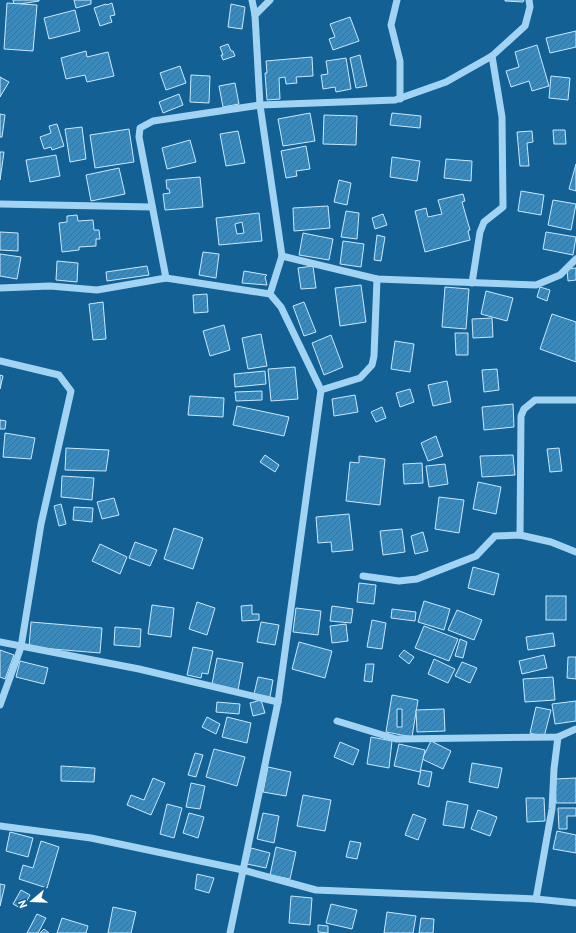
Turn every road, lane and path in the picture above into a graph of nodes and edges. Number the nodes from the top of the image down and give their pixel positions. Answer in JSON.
{"nodes":[{"id":1,"x":252,"y":0,"type":"edge"},
{"id":2,"x":270,"y":0,"type":"edge"},
{"id":3,"x":397,"y":0,"type":"edge"},
{"id":4,"x":529,"y":0,"type":"edge"},
{"id":5,"x":255,"y":15,"type":"junction"},
{"id":6,"x":492,"y":56,"type":"junction"},
{"id":7,"x":400,"y":98,"type":"junction"},
{"id":8,"x":260,"y":105,"type":"junction"},
{"id":9,"x":0,"y":204,"type":"edge"},
{"id":10,"x":152,"y":207,"type":"junction"},
{"id":11,"x":282,"y":256,"type":"junction"},
{"id":12,"x":576,"y":259,"type":"edge"},
{"id":13,"x":166,"y":278,"type":"junction"},
{"id":14,"x":377,"y":280,"type":"junction"},
{"id":15,"x":472,"y":282,"type":"junction"},
{"id":16,"x":0,"y":288,"type":"edge"},
{"id":17,"x":270,"y":294,"type":"junction"},
{"id":18,"x":0,"y":361,"type":"edge"},
{"id":19,"x":321,"y":390,"type":"junction"},
{"id":20,"x":576,"y":400,"type":"edge"},
{"id":21,"x":520,"y":535,"type":"junction"},
{"id":22,"x":576,"y":552,"type":"edge"},
{"id":23,"x":363,"y":576,"type":"dead end"},
{"id":24,"x":0,"y":642,"type":"edge"},
{"id":25,"x":21,"y":647,"type":"junction"},
{"id":26,"x":278,"y":702,"type":"junction"},
{"id":27,"x":0,"y":705,"type":"edge"},
{"id":28,"x":338,"y":721,"type":"dead end"},
{"id":29,"x":576,"y":729,"type":"edge"},
{"id":30,"x":558,"y":738,"type":"junction"},
{"id":31,"x":0,"y":826,"type":"edge"},
{"id":32,"x":243,"y":870,"type":"junction"},
{"id":33,"x":536,"y":900,"type":"junction"},
{"id":34,"x":576,"y":903,"type":"edge"},
{"id":35,"x":230,"y":933,"type":"edge"}],
"edges":[{"from":1,"to":5,"type":"street"},
{"from":2,"to":5,"type":"street"},
{"from":3,"to":7,"type":"street"},
{"from":4,"to":6,"type":"street"},
{"from":5,"to":8,"type":"street"},
{"from":6,"to":7,"type":"street"},
{"from":6,"to":15,"type":"street"},
{"from":7,"to":8,"type":"street"},
{"from":8,"to":10,"type":"street"},
{"from":8,"to":11,"type":"street"},
{"from":9,"to":10,"type":"street"},
{"from":10,"to":13,"type":"street"},
{"from":11,"to":14,"type":"street"},
{"from":11,"to":17,"type":"street"},
{"from":12,"to":15,"type":"street"},
{"from":13,"to":16,"type":"street"},
{"from":13,"to":17,"type":"street"},
{"from":14,"to":15,"type":"street"},
{"from":14,"to":19,"type":"street"},
{"from":17,"to":19,"type":"street"},
{"from":18,"to":25,"type":"street"},
{"from":19,"to":26,"type":"street"},
{"from":20,"to":21,"type":"street"},
{"from":21,"to":22,"type":"street"},
{"from":21,"to":23,"type":"street"},
{"from":24,"to":25,"type":"street"},
{"from":25,"to":26,"type":"street"},
{"from":25,"to":27,"type":"street"},
{"from":26,"to":32,"type":"street"},
{"from":28,"to":30,"type":"street"},
{"from":29,"to":30,"type":"street"},
{"from":30,"to":33,"type":"street"},
{"from":31,"to":32,"type":"street"},
{"from":32,"to":33,"type":"street"},
{"from":32,"to":35,"type":"street"},
{"from":33,"to":34,"type":"street"}]}
